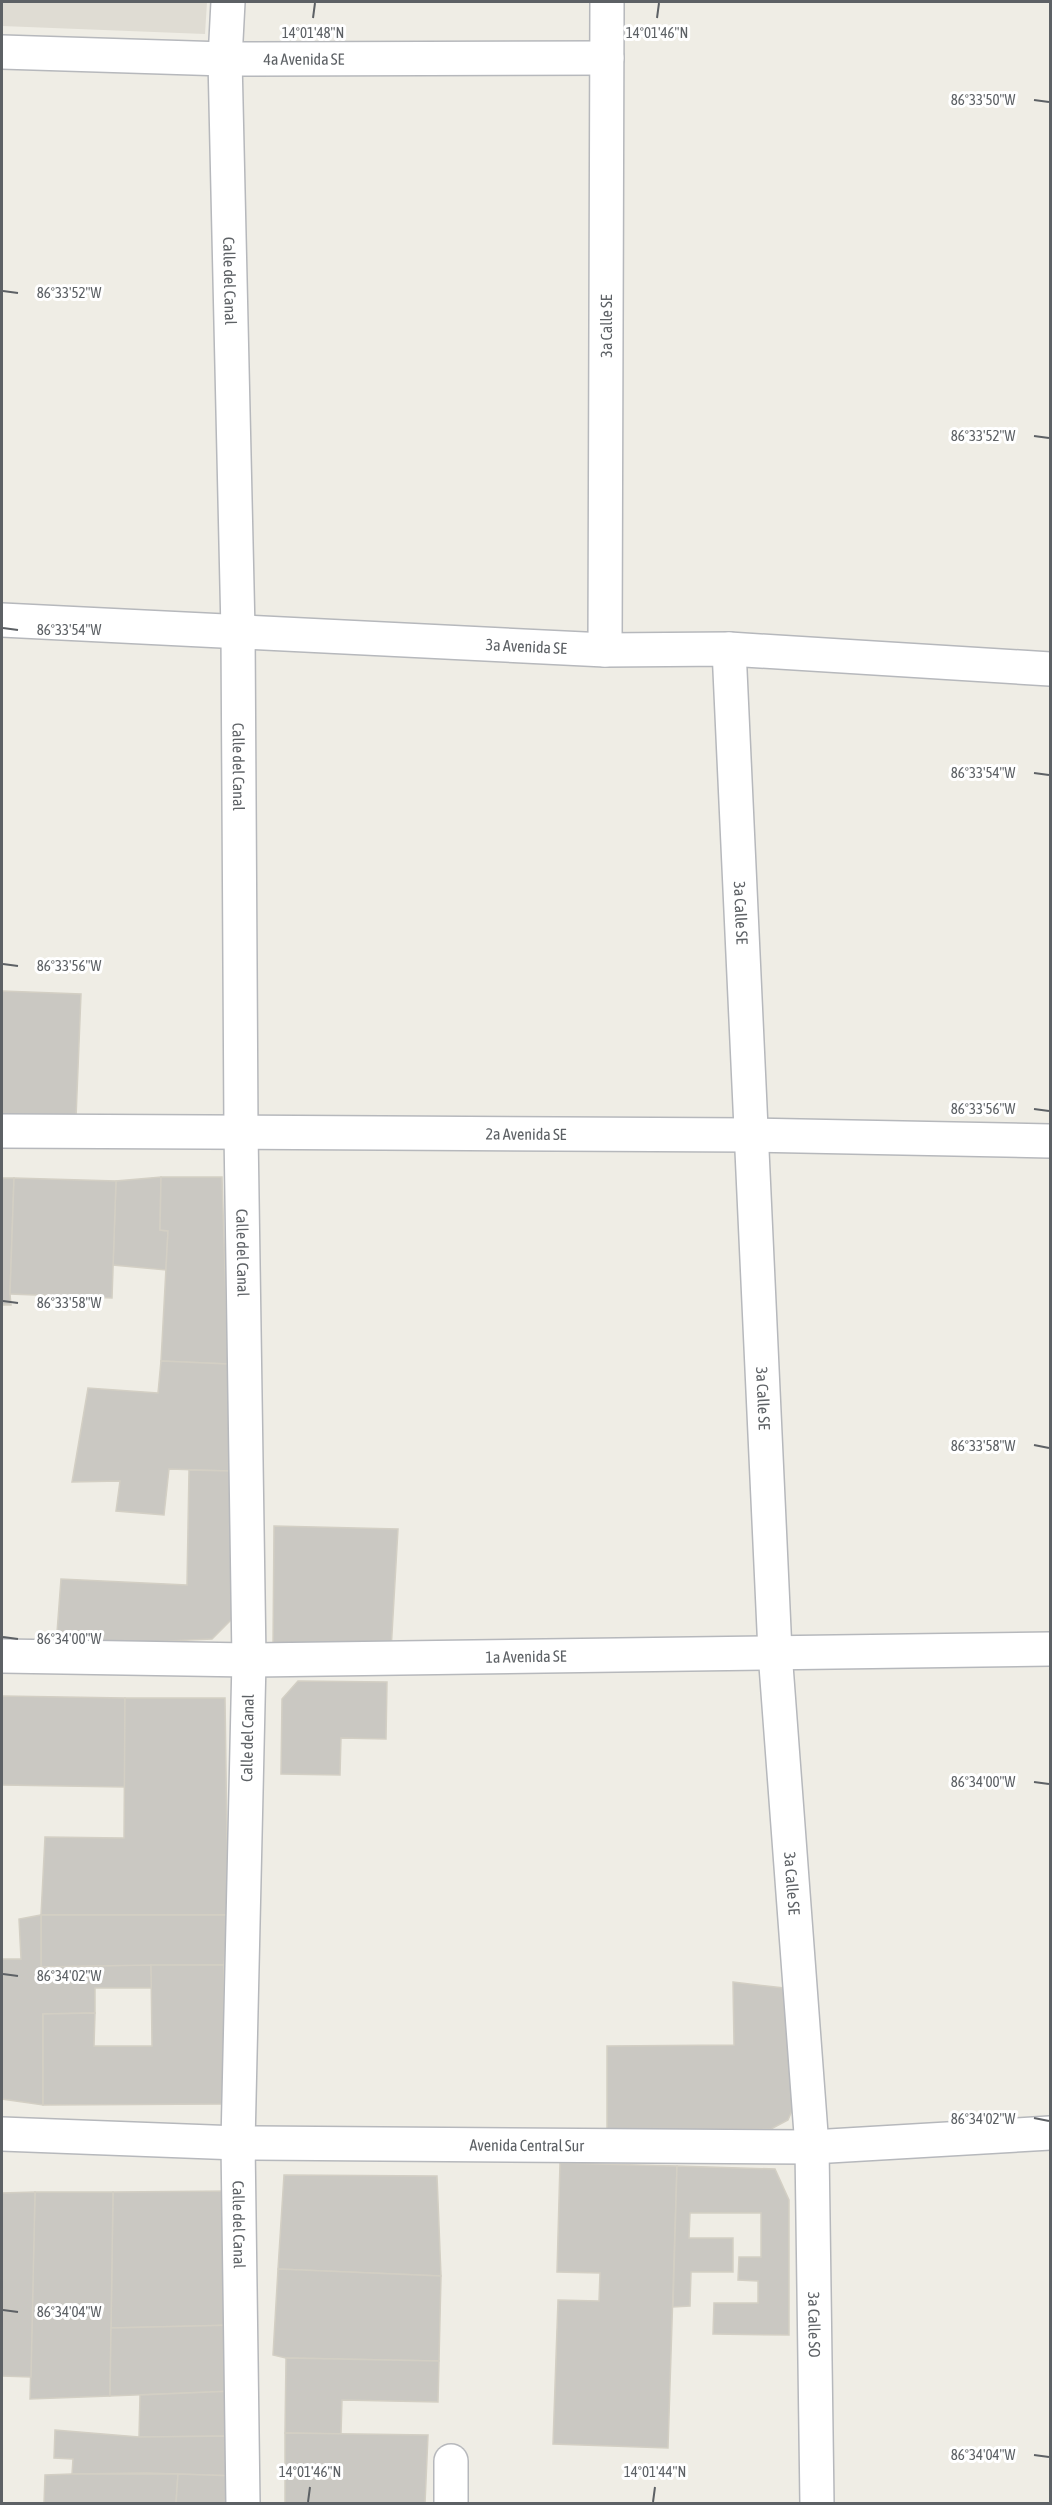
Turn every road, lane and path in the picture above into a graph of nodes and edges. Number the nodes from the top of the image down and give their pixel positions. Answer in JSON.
{"nodes":[{"id":1,"x":228,"y":2,"type":"edge"},
{"id":2,"x":607,"y":2,"type":"edge"},
{"id":3,"x":2,"y":52,"type":"edge"},
{"id":4,"x":606,"y":58,"type":"junction"},
{"id":5,"x":225,"y":59,"type":"junction"},
{"id":6,"x":2,"y":620,"type":"edge"},
{"id":7,"x":238,"y":631,"type":"junction"},
{"id":8,"x":729,"y":649,"type":"junction"},
{"id":9,"x":605,"y":650,"type":"junction"},
{"id":10,"x":1050,"y":669,"type":"edge"},
{"id":11,"x":2,"y":1131,"type":"edge"},
{"id":12,"x":241,"y":1131,"type":"junction"},
{"id":13,"x":752,"y":1135,"type":"junction"},
{"id":14,"x":1050,"y":1141,"type":"edge"},
{"id":15,"x":1050,"y":1649,"type":"edge"},
{"id":16,"x":775,"y":1653,"type":"junction"},
{"id":17,"x":2,"y":1656,"type":"edge"},
{"id":18,"x":249,"y":1660,"type":"junction"},
{"id":19,"x":1050,"y":2133,"type":"edge"},
{"id":20,"x":2,"y":2134,"type":"edge"},
{"id":21,"x":238,"y":2143,"type":"junction"},
{"id":22,"x":812,"y":2147,"type":"junction"},
{"id":23,"x":451,"y":2461,"type":"dead end"},
{"id":24,"x":243,"y":2504,"type":"edge"},
{"id":25,"x":450,"y":2504,"type":"edge"},
{"id":26,"x":817,"y":2504,"type":"edge"}],
"edges":[{"from":1,"to":5,"type":"street","name":"Calle del Canal"},
{"from":2,"to":4,"type":"street","name":"3a Calle SE"},
{"from":3,"to":5,"type":"street","name":"4a Avenida SE"},
{"from":4,"to":5,"type":"street","name":"4a Avenida SE"},
{"from":4,"to":9,"type":"street","name":"3a Calle SE"},
{"from":5,"to":7,"type":"street","name":"Calle del Canal"},
{"from":6,"to":7,"type":"street","name":"3a Avenida SE"},
{"from":7,"to":9,"type":"street","name":"3a Avenida SE"},
{"from":7,"to":12,"type":"street","name":"Calle del Canal"},
{"from":8,"to":9,"type":"street","name":"3a Avenida SE"},
{"from":8,"to":10,"type":"street","name":"3a Avenida SE"},
{"from":8,"to":13,"type":"street","name":"3a Calle SE"},
{"from":11,"to":12,"type":"street","name":"2a Avenida SE"},
{"from":12,"to":13,"type":"street","name":"2a Avenida SE"},
{"from":12,"to":18,"type":"street","name":"Calle del Canal"},
{"from":13,"to":14,"type":"street","name":"2a Avenida SE"},
{"from":13,"to":16,"type":"street","name":"3a Calle SE"},
{"from":15,"to":16,"type":"street","name":"1a Avenida SE"},
{"from":16,"to":18,"type":"street","name":"1a Avenida SE"},
{"from":16,"to":22,"type":"street","name":"3a Calle SE"},
{"from":17,"to":18,"type":"street","name":"1a Avenida SE"},
{"from":18,"to":21,"type":"street","name":"Calle del Canal"},
{"from":19,"to":22,"type":"street","name":"Avenida Central Sur"},
{"from":20,"to":21,"type":"street","name":"Avenida Central Sur"},
{"from":21,"to":22,"type":"street","name":"Avenida Central Sur"},
{"from":21,"to":24,"type":"street","name":"Calle del Canal"},
{"from":22,"to":26,"type":"street","name":"3a Calle SO"},
{"from":23,"to":25,"type":"street"}]}
